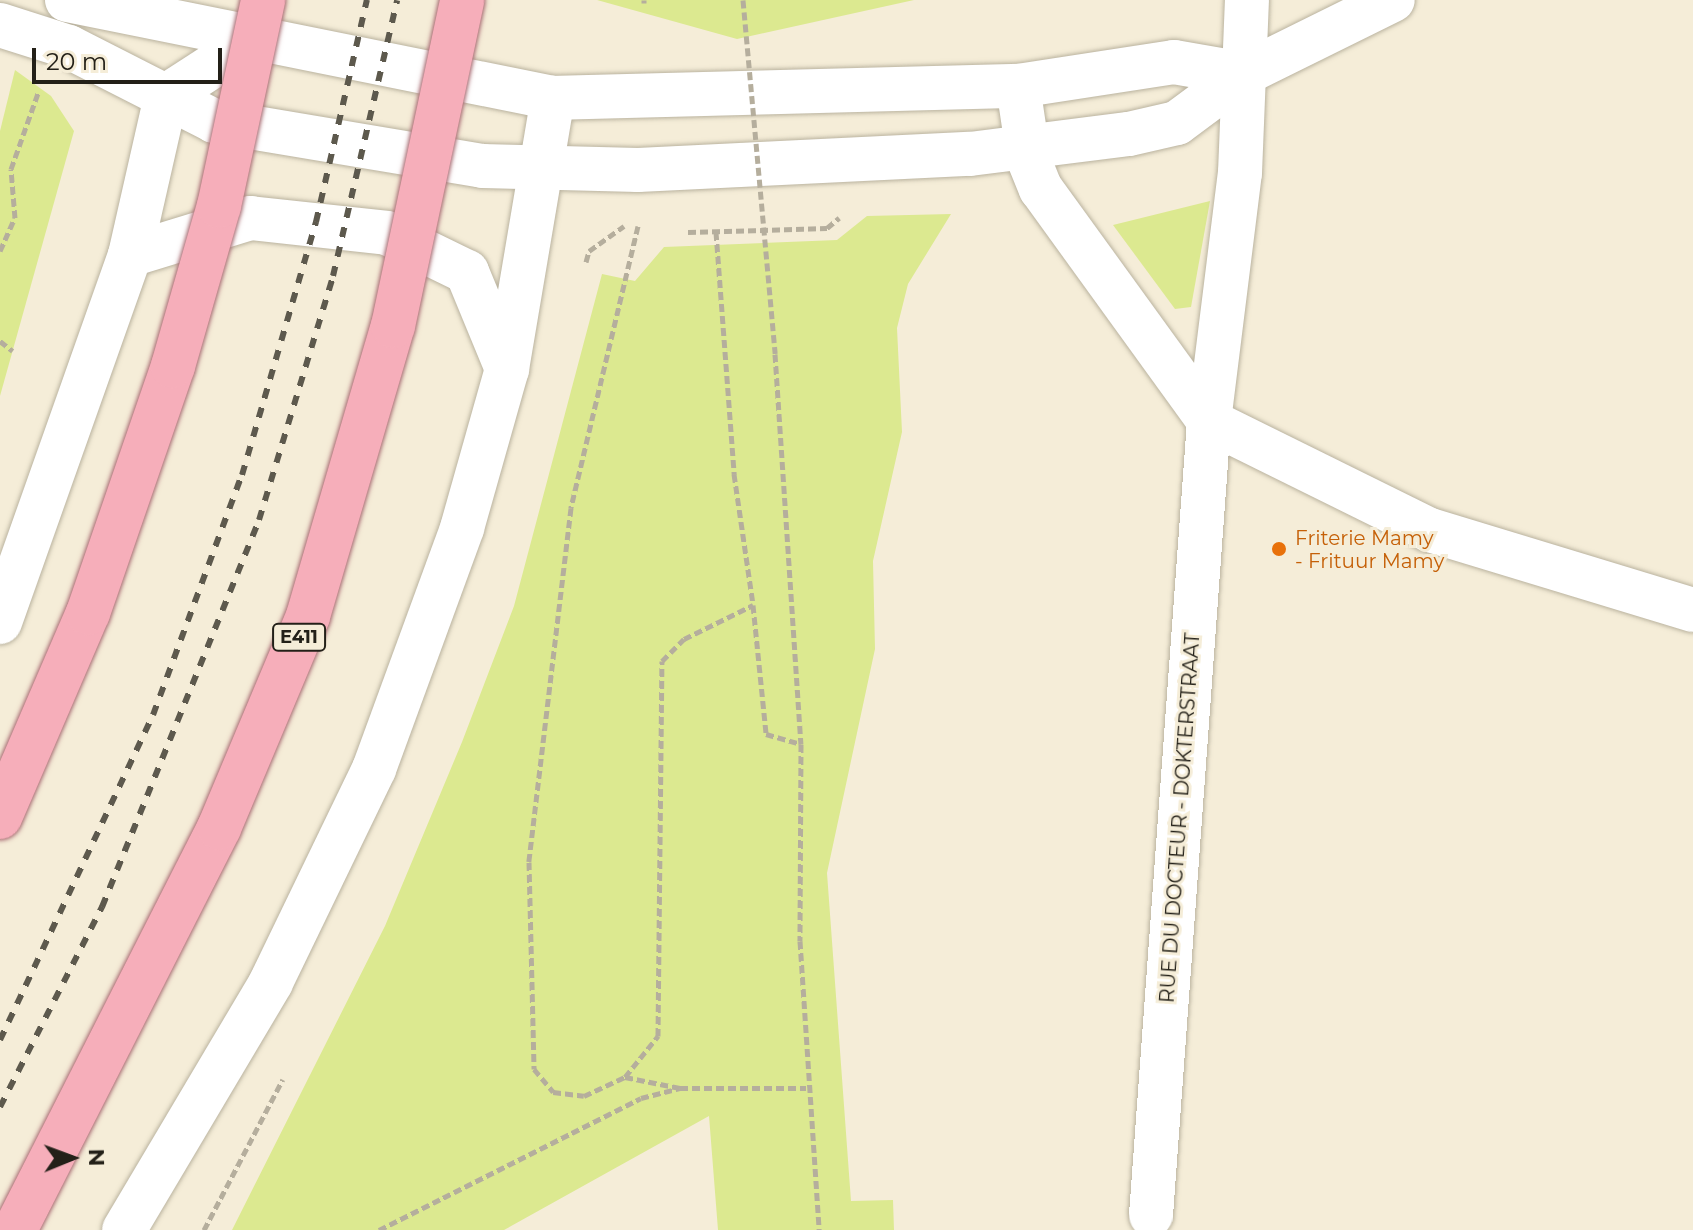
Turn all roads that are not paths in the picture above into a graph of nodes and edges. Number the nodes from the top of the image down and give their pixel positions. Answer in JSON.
{"nodes":[{"id":1,"x":67,"y":0,"type":"edge"},
{"id":2,"x":263,"y":0,"type":"edge"},
{"id":3,"x":462,"y":0,"type":"edge"},
{"id":4,"x":1247,"y":0,"type":"edge"},
{"id":5,"x":1393,"y":0,"type":"edge"},
{"id":6,"x":0,"y":25,"type":"edge"},
{"id":7,"x":251,"y":41,"type":"junction"},
{"id":8,"x":1243,"y":74,"type":"junction"},
{"id":9,"x":1018,"y":86,"type":"junction"},
{"id":10,"x":166,"y":96,"type":"junction"},
{"id":11,"x":553,"y":98,"type":"junction"},
{"id":12,"x":1027,"y":147,"type":"junction"},
{"id":13,"x":540,"y":171,"type":"junction"},
{"id":14,"x":130,"y":255,"type":"junction"},
{"id":15,"x":507,"y":369,"type":"junction"},
{"id":16,"x":1209,"y":421,"type":"junction"},
{"id":17,"x":1693,"y":610,"type":"edge"},
{"id":18,"x":0,"y":622,"type":"edge"},
{"id":19,"x":0,"y":817,"type":"edge"},
{"id":20,"x":1151,"y":1215,"type":"dead end"},
{"id":21,"x":15,"y":1230,"type":"edge"},
{"id":22,"x":124,"y":1230,"type":"edge"}],
"edges":[{"from":1,"to":7,"type":"street"},
{"from":2,"to":19,"type":"highway","bridge":true},
{"from":3,"to":21,"type":"highway","number":"E411","bridge":true},
{"from":4,"to":8,"type":"street","name":"RUE DU DOCTEUR - DOKTERSTRAAT"},
{"from":5,"to":8,"type":"street"},
{"from":6,"to":10,"type":"street"},
{"from":7,"to":10,"type":"street"},
{"from":7,"to":11,"type":"street"},
{"from":8,"to":9,"type":"street"},
{"from":8,"to":12,"type":"street"},
{"from":8,"to":16,"type":"street","name":"RUE DU DOCTEUR - DOKTERSTRAAT"},
{"from":9,"to":11,"type":"street"},
{"from":9,"to":12,"type":"street"},
{"from":10,"to":13,"type":"street"},
{"from":10,"to":14,"type":"street"},
{"from":11,"to":13,"type":"street"},
{"from":12,"to":13,"type":"street"},
{"from":12,"to":16,"type":"street"},
{"from":13,"to":15,"type":"street"},
{"from":14,"to":15,"type":"street"},
{"from":14,"to":18,"type":"street"},
{"from":15,"to":22,"type":"street"},
{"from":16,"to":17,"type":"street"},
{"from":16,"to":20,"type":"street","name":"RUE DU DOCTEUR - DOKTERSTRAAT"}]}
